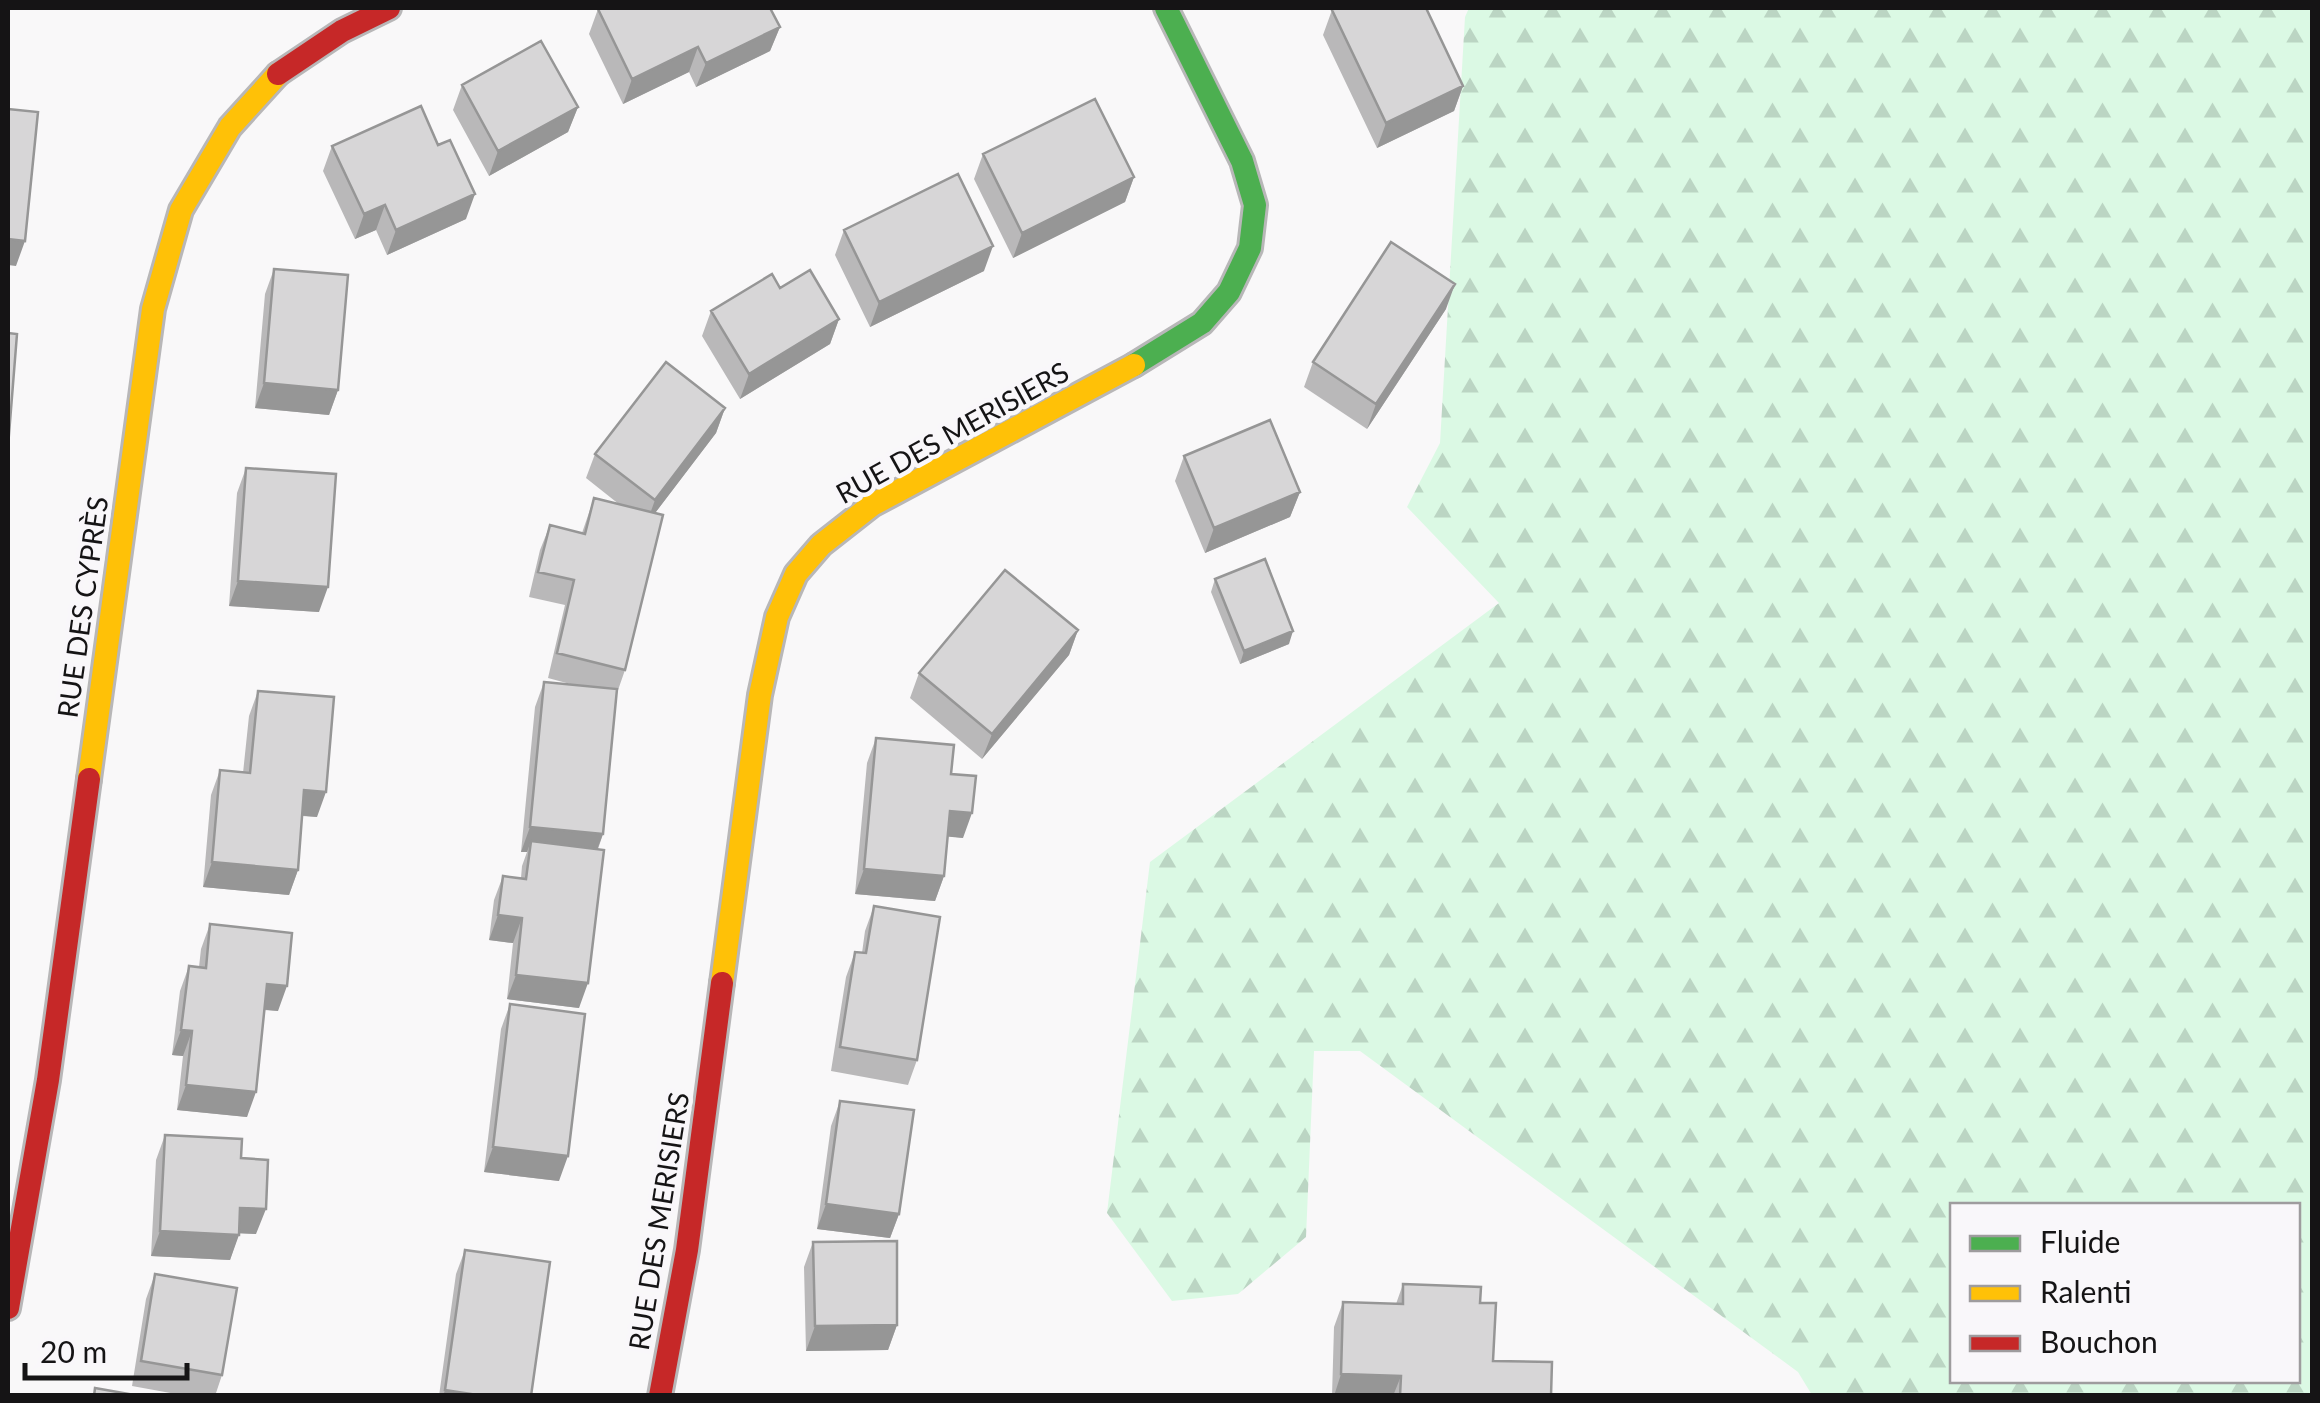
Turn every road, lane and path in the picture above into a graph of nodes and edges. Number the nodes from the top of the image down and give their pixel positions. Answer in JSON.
{"nodes":[{"id":1,"x":388,"y":8,"type":"edge"},
{"id":2,"x":1166,"y":8,"type":"edge"},
{"id":3,"x":8,"y":1308,"type":"edge"},
{"id":4,"x":660,"y":1396,"type":"edge"}],
"edges":[{"from":1,"to":3,"type":"street","name":"RUE DES CYPRÈS"},
{"from":2,"to":4,"type":"street","name":"RUE DES MERISIERS"}]}
